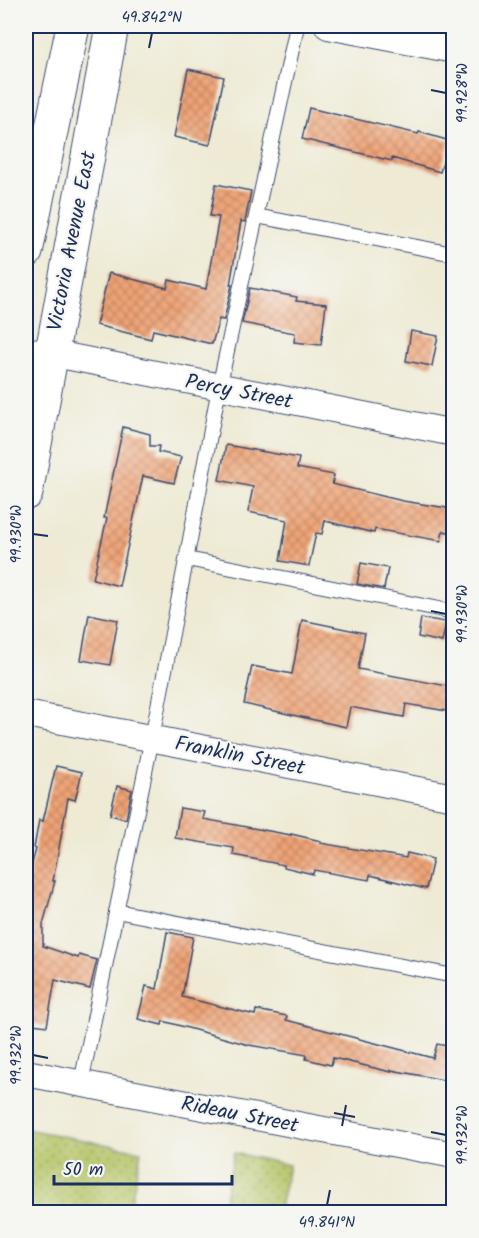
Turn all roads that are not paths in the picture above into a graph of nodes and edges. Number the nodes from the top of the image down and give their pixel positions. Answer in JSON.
{"nodes":[{"id":1,"x":73,"y":26,"type":"edge"},
{"id":2,"x":112,"y":26,"type":"edge"},
{"id":3,"x":297,"y":26,"type":"edge"},
{"id":4,"x":327,"y":26,"type":"edge"},
{"id":5,"x":453,"y":50,"type":"edge"},
{"id":6,"x":34,"y":170,"type":"edge"},
{"id":7,"x":256,"y":216,"type":"junction"},
{"id":8,"x":26,"y":252,"type":"edge"},
{"id":9,"x":453,"y":254,"type":"edge"},
{"id":10,"x":38,"y":352,"type":"edge"},
{"id":11,"x":219,"y":388,"type":"junction"},
{"id":12,"x":453,"y":432,"type":"edge"},
{"id":13,"x":26,"y":493,"type":"edge"},
{"id":14,"x":187,"y":559,"type":"junction"},
{"id":15,"x":453,"y":612,"type":"edge"},
{"id":16,"x":26,"y":714,"type":"edge"},
{"id":17,"x":152,"y":738,"type":"junction"},
{"id":18,"x":453,"y":797,"type":"edge"},
{"id":19,"x":117,"y":911,"type":"junction"},
{"id":20,"x":453,"y":976,"type":"edge"},
{"id":21,"x":26,"y":1073,"type":"edge"},
{"id":22,"x":81,"y":1083,"type":"junction"},
{"id":23,"x":453,"y":1155,"type":"edge"}],
"edges":[{"from":1,"to":6,"type":"main road","name":"Victoria Avenue East"},
{"from":2,"to":10,"type":"main road","name":"Victoria Avenue East"},
{"from":3,"to":7,"type":"lane"},
{"from":4,"to":5,"type":"street"},
{"from":6,"to":8,"type":"main road","name":"Victoria Avenue East"},
{"from":7,"to":9,"type":"lane"},
{"from":7,"to":11,"type":"lane"},
{"from":10,"to":11,"type":"street","name":"Percy Street"},
{"from":10,"to":13,"type":"main road","name":"Victoria Avenue East"},
{"from":11,"to":12,"type":"street","name":"Percy Street"},
{"from":11,"to":14,"type":"lane"},
{"from":14,"to":15,"type":"lane"},
{"from":14,"to":17,"type":"lane"},
{"from":16,"to":17,"type":"street","name":"Franklin Street"},
{"from":17,"to":18,"type":"street","name":"Franklin Street"},
{"from":17,"to":19,"type":"lane"},
{"from":19,"to":20,"type":"lane"},
{"from":19,"to":22,"type":"lane"},
{"from":21,"to":22,"type":"street","name":"Rideau Street"},
{"from":22,"to":23,"type":"street","name":"Rideau Street"}]}
